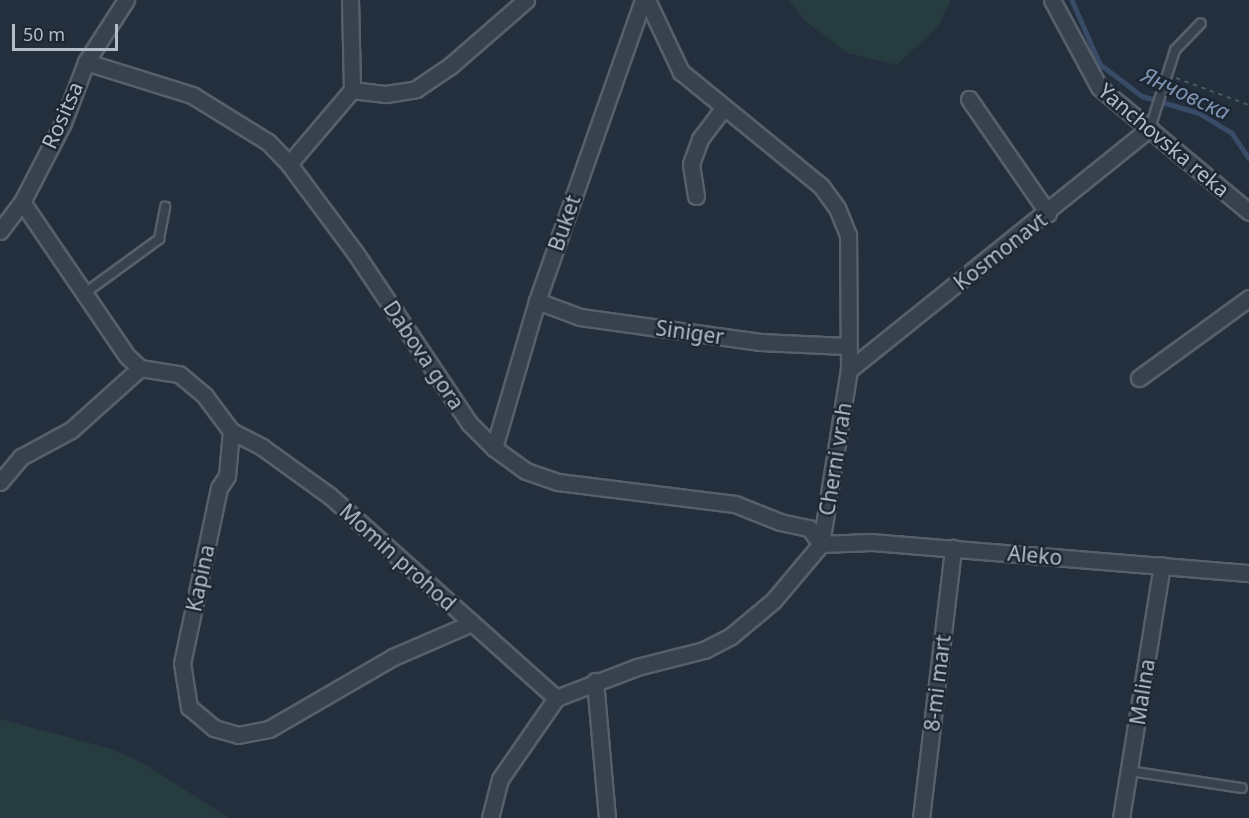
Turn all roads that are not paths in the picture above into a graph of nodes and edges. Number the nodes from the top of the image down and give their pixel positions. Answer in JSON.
{"nodes":[{"id":1,"x":126,"y":0,"type":"edge"},
{"id":2,"x":350,"y":0,"type":"edge"},
{"id":3,"x":526,"y":0,"type":"edge"},
{"id":4,"x":643,"y":0,"type":"edge"},
{"id":5,"x":647,"y":0,"type":"edge"},
{"id":6,"x":1052,"y":0,"type":"edge"},
{"id":7,"x":1201,"y":23,"type":"dead end"},
{"id":8,"x":86,"y":62,"type":"junction"},
{"id":9,"x":352,"y":90,"type":"junction"},
{"id":10,"x":969,"y":99,"type":"dead end"},
{"id":11,"x":723,"y":109,"type":"junction"},
{"id":12,"x":1150,"y":129,"type":"junction"},
{"id":13,"x":289,"y":164,"type":"junction"},
{"id":14,"x":696,"y":196,"type":"dead end"},
{"id":15,"x":22,"y":202,"type":"junction"},
{"id":16,"x":165,"y":207,"type":"dead end"},
{"id":17,"x":1249,"y":212,"type":"edge"},
{"id":18,"x":1047,"y":213,"type":"junction"},
{"id":19,"x":0,"y":231,"type":"edge"},
{"id":20,"x":85,"y":293,"type":"junction"},
{"id":21,"x":1249,"y":298,"type":"edge"},
{"id":22,"x":537,"y":301,"type":"junction"},
{"id":23,"x":846,"y":346,"type":"junction"},
{"id":24,"x":140,"y":368,"type":"junction"},
{"id":25,"x":849,"y":370,"type":"junction"},
{"id":26,"x":1139,"y":378,"type":"dead end"},
{"id":27,"x":231,"y":431,"type":"junction"},
{"id":28,"x":494,"y":448,"type":"junction"},
{"id":29,"x":0,"y":482,"type":"edge"},
{"id":30,"x":821,"y":543,"type":"junction"},
{"id":31,"x":953,"y":548,"type":"junction"},
{"id":32,"x":1162,"y":565,"type":"junction"},
{"id":33,"x":1249,"y":573,"type":"edge"},
{"id":34,"x":472,"y":623,"type":"junction"},
{"id":35,"x":596,"y":681,"type":"junction"},
{"id":36,"x":556,"y":698,"type":"junction"},
{"id":37,"x":1129,"y":771,"type":"junction"},
{"id":38,"x":1242,"y":788,"type":"dead end"},
{"id":39,"x":490,"y":818,"type":"edge"},
{"id":40,"x":607,"y":818,"type":"edge"},
{"id":41,"x":921,"y":818,"type":"edge"},
{"id":42,"x":1121,"y":818,"type":"edge"}],
"edges":[{"from":1,"to":8,"type":"street","name":"Rositsa"},
{"from":2,"to":9,"type":"street"},
{"from":3,"to":9,"type":"street"},
{"from":4,"to":22,"type":"street","name":"Buket"},
{"from":5,"to":11,"type":"street","name":"Cherni vrah"},
{"from":6,"to":12,"type":"street","name":"Yanchovska reka"},
{"from":7,"to":12,"type":"lane"},
{"from":8,"to":13,"type":"street","name":"Dabova gora"},
{"from":8,"to":15,"type":"street","name":"Rositsa"},
{"from":9,"to":13,"type":"street"},
{"from":10,"to":18,"type":"street"},
{"from":11,"to":14,"type":"street"},
{"from":11,"to":23,"type":"street","name":"Cherni vrah"},
{"from":12,"to":17,"type":"street","name":"Yanchovska reka"},
{"from":12,"to":18,"type":"street","name":"Kosmonavt"},
{"from":13,"to":28,"type":"street","name":"Dabova gora"},
{"from":15,"to":19,"type":"street","name":"Rositsa"},
{"from":15,"to":20,"type":"street"},
{"from":16,"to":20,"type":"lane"},
{"from":18,"to":25,"type":"street","name":"Kosmonavt"},
{"from":20,"to":24,"type":"street"},
{"from":21,"to":26,"type":"street"},
{"from":22,"to":23,"type":"street","name":"Siniger"},
{"from":22,"to":28,"type":"street","name":"Buket"},
{"from":23,"to":25,"type":"street","name":"Cherni vrah"},
{"from":24,"to":27,"type":"street"},
{"from":24,"to":29,"type":"street"},
{"from":25,"to":30,"type":"street","name":"Cherni vrah"},
{"from":27,"to":34,"type":"street","name":"Momin prohod"},
{"from":27,"to":34,"type":"street","name":"Kapina"},
{"from":28,"to":30,"type":"street","name":"Dabova gora"},
{"from":30,"to":31,"type":"street","name":"Aleko"},
{"from":30,"to":35,"type":"street","name":"Cherni vrah"},
{"from":31,"to":32,"type":"street","name":"Aleko"},
{"from":31,"to":41,"type":"street","name":"8-mi mart"},
{"from":32,"to":33,"type":"street","name":"Aleko"},
{"from":32,"to":37,"type":"street","name":"Malina"},
{"from":34,"to":36,"type":"street","name":"Momin prohod"},
{"from":35,"to":36,"type":"street","name":"Cherni vrah"},
{"from":35,"to":40,"type":"street"},
{"from":36,"to":39,"type":"street"},
{"from":37,"to":38,"type":"lane"},
{"from":37,"to":42,"type":"street","name":"Malina"}]}
